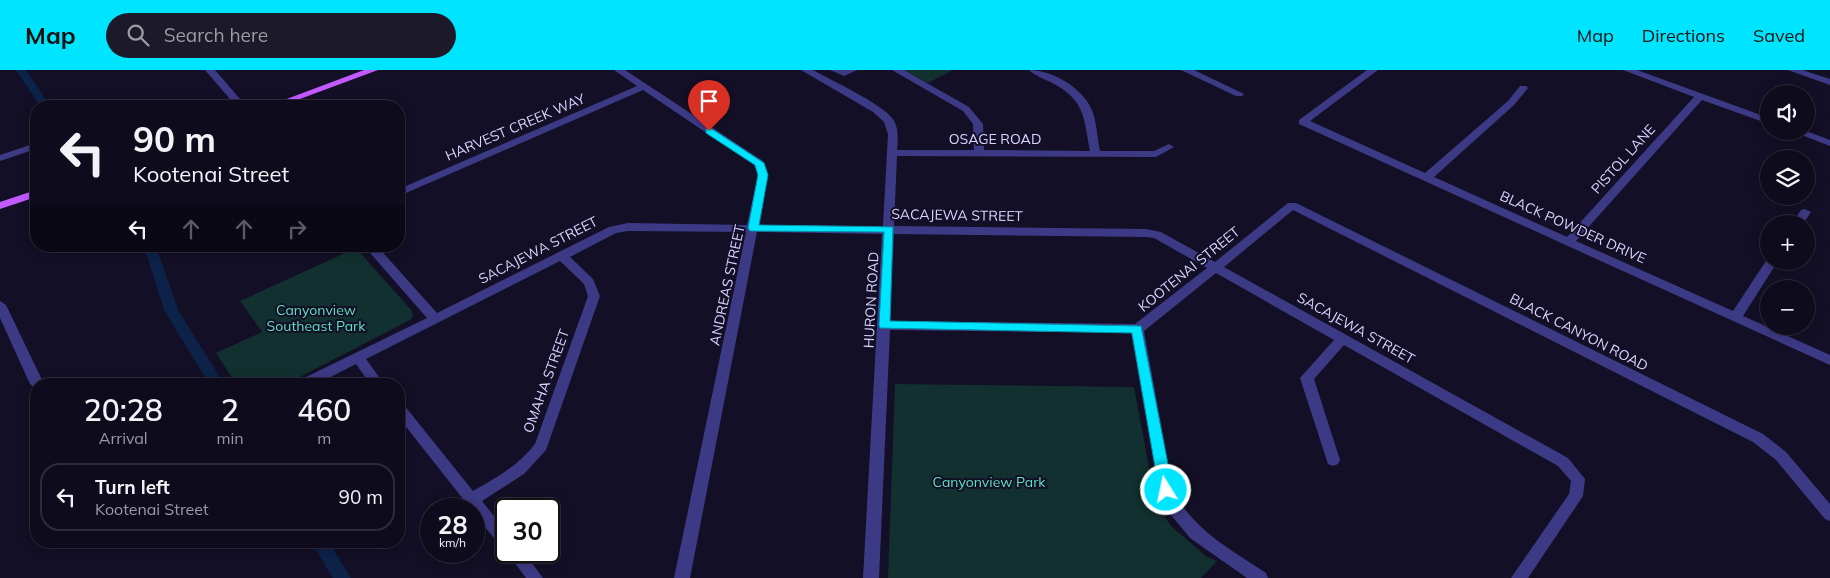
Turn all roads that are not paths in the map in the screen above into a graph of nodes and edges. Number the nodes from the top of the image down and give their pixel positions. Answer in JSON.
{"nodes":[{"id":1,"x":210,"y":70,"type":"edge"},
{"id":2,"x":373,"y":70,"type":"edge"},
{"id":3,"x":619,"y":70,"type":"edge"},
{"id":4,"x":806,"y":70,"type":"edge"},
{"id":5,"x":835,"y":70,"type":"edge"},
{"id":6,"x":852,"y":70,"type":"edge"},
{"id":7,"x":897,"y":70,"type":"edge"},
{"id":8,"x":1034,"y":70,"type":"edge"},
{"id":9,"x":1373,"y":70,"type":"edge"},
{"id":10,"x":1628,"y":70,"type":"edge"},
{"id":11,"x":1793,"y":70,"type":"edge"},
{"id":12,"x":1190,"y":71,"type":"edge"},
{"id":13,"x":821,"y":78,"type":"junction"},
{"id":14,"x":1830,"y":82,"type":"edge"},
{"id":15,"x":643,"y":87,"type":"junction"},
{"id":16,"x":1523,"y":88,"type":"dead end"},
{"id":17,"x":1239,"y":94,"type":"dead end"},
{"id":18,"x":1700,"y":97,"type":"junction"},
{"id":19,"x":236,"y":100,"type":"edge"},
{"id":20,"x":290,"y":100,"type":"edge"},
{"id":21,"x":1760,"y":119,"type":"edge"},
{"id":22,"x":1815,"y":138,"type":"edge"},
{"id":23,"x":1830,"y":143,"type":"edge"},
{"id":24,"x":1170,"y":147,"type":"dead end"},
{"id":25,"x":30,"y":148,"type":"edge"},
{"id":26,"x":893,"y":153,"type":"junction"},
{"id":27,"x":979,"y":153,"type":"junction"},
{"id":28,"x":1096,"y":154,"type":"junction"},
{"id":29,"x":0,"y":158,"type":"edge"},
{"id":30,"x":1426,"y":178,"type":"junction"},
{"id":31,"x":405,"y":190,"type":"edge"},
{"id":32,"x":30,"y":195,"type":"edge"},
{"id":33,"x":1292,"y":205,"type":"joint"},
{"id":34,"x":0,"y":206,"type":"edge"},
{"id":35,"x":1805,"y":212,"type":"dead end"},
{"id":36,"x":1803,"y":215,"type":"edge"},
{"id":37,"x":754,"y":228,"type":"junction"},
{"id":38,"x":889,"y":229,"type":"junction"},
{"id":39,"x":1569,"y":242,"type":"junction"},
{"id":40,"x":375,"y":252,"type":"edge"},
{"id":41,"x":561,"y":255,"type":"junction"},
{"id":42,"x":1217,"y":266,"type":"junction"},
{"id":43,"x":1766,"y":270,"type":"edge"},
{"id":44,"x":0,"y":305,"type":"edge"},
{"id":45,"x":1736,"y":317,"type":"junction"},
{"id":46,"x":435,"y":318,"type":"junction"},
{"id":47,"x":884,"y":325,"type":"junction"},
{"id":48,"x":1137,"y":329,"type":"junction"},
{"id":49,"x":1343,"y":338,"type":"junction"},
{"id":50,"x":357,"y":358,"type":"junction"},
{"id":51,"x":1830,"y":360,"type":"edge"},
{"id":52,"x":34,"y":378,"type":"edge"},
{"id":53,"x":317,"y":378,"type":"edge"},
{"id":54,"x":373,"y":378,"type":"edge"},
{"id":55,"x":405,"y":416,"type":"edge"},
{"id":56,"x":1333,"y":460,"type":"dead end"},
{"id":57,"x":470,"y":498,"type":"edge"},
{"id":58,"x":475,"y":498,"type":"edge"},
{"id":59,"x":1830,"y":515,"type":"edge"},
{"id":60,"x":485,"y":516,"type":"edge"},
{"id":61,"x":495,"y":528,"type":"edge"},
{"id":62,"x":523,"y":563,"type":"edge"},
{"id":63,"x":535,"y":578,"type":"edge"},
{"id":64,"x":682,"y":578,"type":"edge"},
{"id":65,"x":872,"y":578,"type":"edge"},
{"id":66,"x":1260,"y":578,"type":"edge"},
{"id":67,"x":1519,"y":578,"type":"edge"}],
"edges":[{"from":1,"to":19,"type":"street"},
{"from":2,"to":20,"type":"main road"},
{"from":3,"to":15,"type":"street","name":"ANDREAS STREET"},
{"from":4,"to":13,"type":"street","name":"HURON ROAD"},
{"from":5,"to":6,"type":"street"},
{"from":5,"to":13,"type":"street"},
{"from":7,"to":27,"type":"street"},
{"from":8,"to":28,"type":"street"},
{"from":9,"to":30,"type":"street","name":"BLACK POWDER DRIVE"},
{"from":10,"to":18,"type":"street"},
{"from":11,"to":14,"type":"street"},
{"from":12,"to":17,"type":"street"},
{"from":13,"to":26,"type":"street","name":"HURON ROAD"},
{"from":15,"to":31,"type":"street","name":"HARVEST CREEK WAY"},
{"from":15,"to":37,"type":"street","name":"ANDREAS STREET"},
{"from":16,"to":30,"type":"street"},
{"from":18,"to":21,"type":"street"},
{"from":18,"to":39,"type":"street","name":"PISTOL LANE"},
{"from":22,"to":23,"type":"street"},
{"from":24,"to":28,"type":"street","name":"OSAGE ROAD"},
{"from":25,"to":29,"type":"street"},
{"from":26,"to":27,"type":"street","name":"OSAGE ROAD"},
{"from":26,"to":38,"type":"street","name":"HURON ROAD"},
{"from":27,"to":28,"type":"street","name":"OSAGE ROAD"},
{"from":30,"to":39,"type":"street","name":"BLACK POWDER DRIVE"},
{"from":32,"to":34,"type":"main road"},
{"from":33,"to":42,"type":"street","name":"KOOTENAI STREET"},
{"from":33,"to":59,"type":"street","name":"BLACK CANYON ROAD"},
{"from":35,"to":36,"type":"street"},
{"from":37,"to":38,"type":"street","name":"SACAJEWA STREET"},
{"from":37,"to":41,"type":"street","name":"SACAJEWA STREET"},
{"from":37,"to":64,"type":"street","name":"ANDREAS STREET"},
{"from":38,"to":42,"type":"street","name":"SACAJEWA STREET"},
{"from":38,"to":47,"type":"street","name":"HURON ROAD"},
{"from":39,"to":45,"type":"street","name":"BLACK POWDER DRIVE"},
{"from":40,"to":46,"type":"street"},
{"from":41,"to":46,"type":"street","name":"SACAJEWA STREET"},
{"from":41,"to":58,"type":"street","name":"OMAHA STREET"},
{"from":42,"to":48,"type":"street","name":"KOOTENAI STREET"},
{"from":42,"to":49,"type":"street","name":"SACAJEWA STREET"},
{"from":43,"to":45,"type":"street"},
{"from":44,"to":52,"type":"street"},
{"from":45,"to":51,"type":"street","name":"BLACK POWDER DRIVE"},
{"from":46,"to":50,"type":"street","name":"SACAJEWA STREET"},
{"from":47,"to":48,"type":"street","name":"KOOTENAI STREET"},
{"from":47,"to":65,"type":"street","name":"HURON ROAD"},
{"from":48,"to":66,"type":"street"},
{"from":49,"to":56,"type":"street"},
{"from":49,"to":67,"type":"street","name":"SACAJEWA STREET"},
{"from":50,"to":53,"type":"street","name":"SACAJEWA STREET"},
{"from":50,"to":54,"type":"street"},
{"from":55,"to":57,"type":"street"},
{"from":60,"to":61,"type":"street"},
{"from":62,"to":63,"type":"street"}]}
